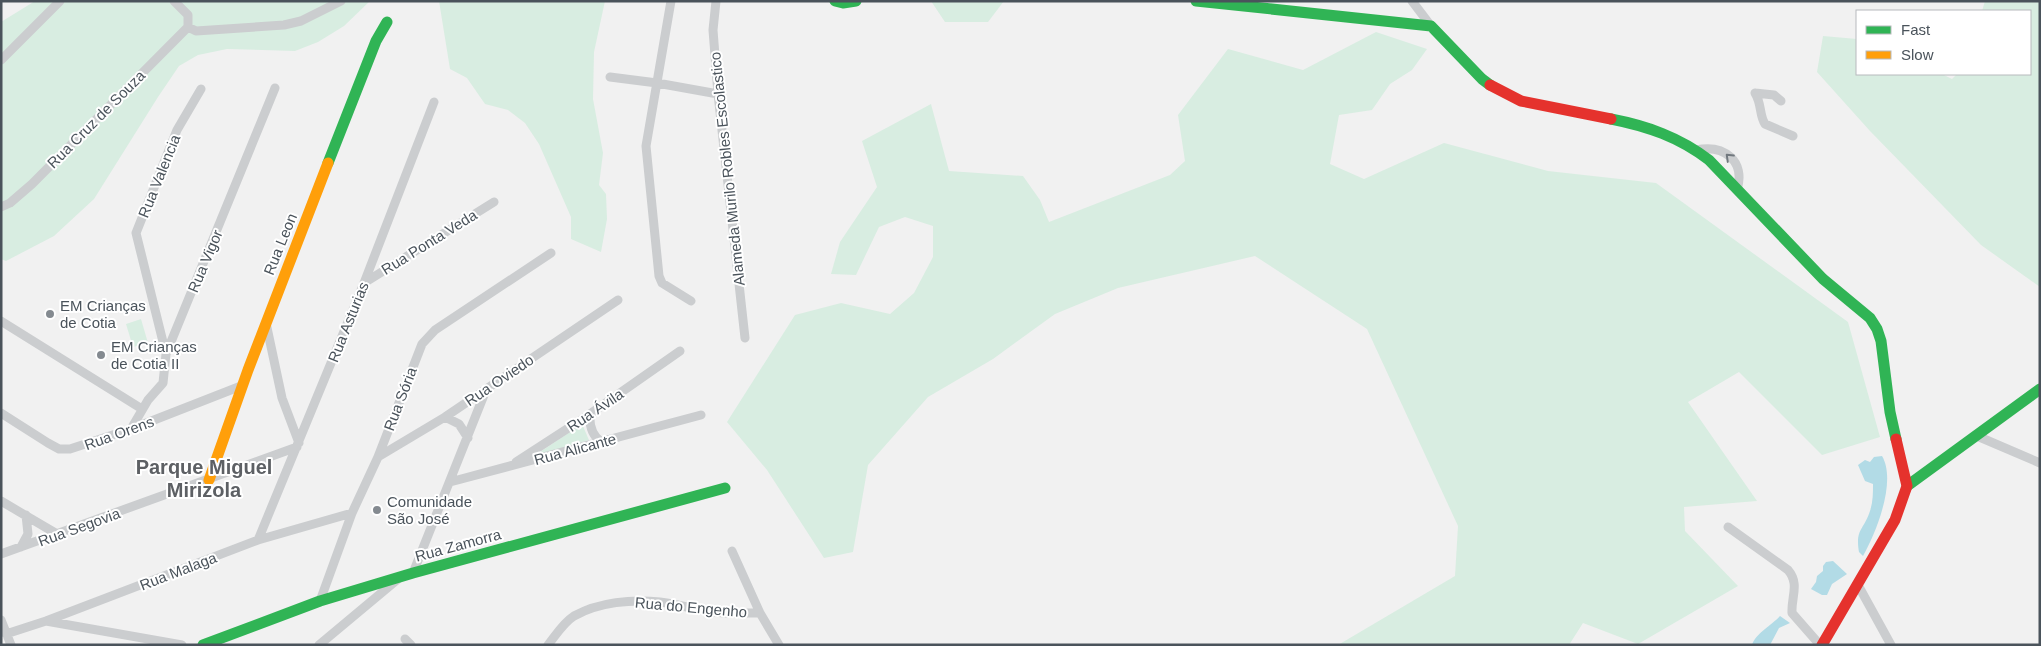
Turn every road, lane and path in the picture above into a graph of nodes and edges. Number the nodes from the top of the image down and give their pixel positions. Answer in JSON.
{"nodes":[{"id":1,"x":60,"y":1,"type":"edge"},
{"id":2,"x":174,"y":1,"type":"edge"},
{"id":3,"x":341,"y":1,"type":"edge"},
{"id":4,"x":670,"y":1,"type":"edge"},
{"id":5,"x":716,"y":1,"type":"edge"},
{"id":6,"x":835,"y":1,"type":"edge"},
{"id":7,"x":856,"y":1,"type":"edge"},
{"id":8,"x":1196,"y":1,"type":"edge"},
{"id":9,"x":1412,"y":1,"type":"edge"},
{"id":10,"x":387,"y":22,"type":"dead end"},
{"id":11,"x":1431,"y":26,"type":"junction"},
{"id":12,"x":188,"y":27,"type":"junction"},
{"id":13,"x":1,"y":60,"type":"edge"},
{"id":14,"x":610,"y":77,"type":"dead end"},
{"id":15,"x":657,"y":83,"type":"junction"},
{"id":16,"x":275,"y":88,"type":"dead end"},
{"id":17,"x":201,"y":89,"type":"dead end"},
{"id":18,"x":718,"y":94,"type":"junction"},
{"id":19,"x":1780,"y":101,"type":"dead end"},
{"id":20,"x":434,"y":102,"type":"dead end"},
{"id":21,"x":1793,"y":136,"type":"dead end"},
{"id":22,"x":1696,"y":150,"type":"junction"},
{"id":23,"x":1737,"y":190,"type":"junction"},
{"id":24,"x":494,"y":202,"type":"dead end"},
{"id":25,"x":1,"y":207,"type":"edge"},
{"id":26,"x":551,"y":253,"type":"dead end"},
{"id":27,"x":364,"y":283,"type":"junction"},
{"id":28,"x":618,"y":300,"type":"dead end"},
{"id":29,"x":691,"y":300,"type":"dead end"},
{"id":30,"x":2,"y":323,"type":"edge"},
{"id":31,"x":266,"y":323,"type":"junction"},
{"id":32,"x":744,"y":338,"type":"dead end"},
{"id":33,"x":680,"y":351,"type":"dead end"},
{"id":34,"x":166,"y":354,"type":"junction"},
{"id":35,"x":241,"y":386,"type":"junction"},
{"id":36,"x":487,"y":389,"type":"junction"},
{"id":37,"x":2040,"y":389,"type":"edge"},
{"id":38,"x":142,"y":409,"type":"junction"},
{"id":39,"x":1,"y":413,"type":"edge"},
{"id":40,"x":590,"y":414,"type":"junction"},
{"id":41,"x":700,"y":415,"type":"dead end"},
{"id":42,"x":445,"y":417,"type":"junction"},
{"id":43,"x":130,"y":429,"type":"junction"},
{"id":44,"x":1977,"y":436,"type":"junction"},
{"id":45,"x":468,"y":438,"type":"junction"},
{"id":46,"x":601,"y":442,"type":"junction"},
{"id":47,"x":298,"y":445,"type":"junction"},
{"id":48,"x":378,"y":457,"type":"junction"},
{"id":49,"x":2040,"y":463,"type":"edge"},
{"id":50,"x":510,"y":466,"type":"junction"},
{"id":51,"x":209,"y":480,"type":"junction"},
{"id":52,"x":450,"y":482,"type":"junction"},
{"id":53,"x":1907,"y":486,"type":"junction"},
{"id":54,"x":725,"y":488,"type":"dead end"},
{"id":55,"x":1,"y":501,"type":"edge"},
{"id":56,"x":352,"y":513,"type":"junction"},
{"id":57,"x":26,"y":515,"type":"junction"},
{"id":58,"x":1728,"y":527,"type":"dead end"},
{"id":59,"x":58,"y":534,"type":"junction"},
{"id":60,"x":258,"y":540,"type":"junction"},
{"id":61,"x":21,"y":548,"type":"junction"},
{"id":62,"x":732,"y":551,"type":"dead end"},
{"id":63,"x":1,"y":554,"type":"edge"},
{"id":64,"x":413,"y":573,"type":"junction"},
{"id":65,"x":400,"y":578,"type":"junction"},
{"id":66,"x":1858,"y":585,"type":"junction"},
{"id":67,"x":320,"y":601,"type":"junction"},
{"id":68,"x":760,"y":613,"type":"junction"},
{"id":69,"x":1,"y":620,"type":"edge"},
{"id":70,"x":46,"y":621,"type":"junction"},
{"id":71,"x":6,"y":634,"type":"junction"},
{"id":72,"x":11,"y":645,"type":"edge"},
{"id":73,"x":182,"y":645,"type":"edge"},
{"id":74,"x":203,"y":645,"type":"edge"},
{"id":75,"x":319,"y":645,"type":"edge"},
{"id":76,"x":548,"y":645,"type":"edge"},
{"id":77,"x":779,"y":645,"type":"edge"},
{"id":78,"x":1821,"y":645,"type":"edge"},
{"id":79,"x":1891,"y":645,"type":"edge"}],
"edges":[{"from":1,"to":13,"type":"street"},
{"from":2,"to":12,"type":"street"},
{"from":3,"to":12,"type":"street"},
{"from":4,"to":15,"type":"street"},
{"from":5,"to":18,"type":"street","name":"Alameda Murilo Robles Escolastico"},
{"from":6,"to":7,"type":"street"},
{"from":8,"to":11,"type":"street"},
{"from":9,"to":11,"type":"street"},
{"from":10,"to":31,"type":"street","name":"Rua Leon"},
{"from":11,"to":22,"type":"street"},
{"from":12,"to":25,"type":"street","name":"Rua Cruz de Souza"},
{"from":14,"to":15,"type":"street"},
{"from":15,"to":18,"type":"street"},
{"from":15,"to":29,"type":"street"},
{"from":16,"to":34,"type":"street","name":"Rua Vigor"},
{"from":17,"to":34,"type":"street","name":"Rua Valencia"},
{"from":18,"to":32,"type":"street","name":"Alameda Murilo Robles Escolastico"},
{"from":19,"to":21,"type":"street"},
{"from":20,"to":27,"type":"street","name":"Rua Asturias"},
{"from":22,"to":23,"type":"street"},
{"from":23,"to":22,"type":"street","one_way":true},
{"from":23,"to":53,"type":"street"},
{"from":24,"to":27,"type":"street","name":"Rua Ponta Veda"},
{"from":26,"to":48,"type":"street","name":"Rua Sória"},
{"from":27,"to":47,"type":"street","name":"Rua Asturias"},
{"from":28,"to":36,"type":"street","name":"Rua Oviedo"},
{"from":30,"to":38,"type":"street"},
{"from":31,"to":35,"type":"street","name":"Rua Leon"},
{"from":31,"to":47,"type":"street"},
{"from":33,"to":40,"type":"street","name":"Rua Ávila"},
{"from":34,"to":38,"type":"street","name":"Rua Vigor"},
{"from":35,"to":43,"type":"street","name":"Rua Orens"},
{"from":35,"to":51,"type":"street","name":"Rua Leon"},
{"from":36,"to":42,"type":"street","name":"Rua Oviedo"},
{"from":36,"to":45,"type":"street"},
{"from":37,"to":44,"type":"street"},
{"from":38,"to":43,"type":"street","name":"Rua Vigor"},
{"from":39,"to":43,"type":"street","name":"Rua Orens"},
{"from":40,"to":46,"type":"street"},
{"from":40,"to":50,"type":"street","name":"Rua Ávila"},
{"from":41,"to":46,"type":"street","name":"Rua Alicante"},
{"from":42,"to":45,"type":"street"},
{"from":42,"to":48,"type":"street","name":"Rua Oviedo"},
{"from":44,"to":49,"type":"street"},
{"from":44,"to":53,"type":"street"},
{"from":45,"to":52,"type":"street"},
{"from":46,"to":50,"type":"street","name":"Rua Alicante"},
{"from":47,"to":51,"type":"street","name":"Rua Segovia"},
{"from":47,"to":60,"type":"street","name":"Rua Asturias"},
{"from":48,"to":56,"type":"street","name":"Rua Sória"},
{"from":50,"to":52,"type":"street","name":"Rua Alicante"},
{"from":51,"to":59,"type":"street","name":"Rua Segovia"},
{"from":52,"to":64,"type":"street"},
{"from":53,"to":66,"type":"street"},
{"from":54,"to":64,"type":"street","name":"Rua Zamorra"},
{"from":55,"to":57,"type":"street"},
{"from":56,"to":60,"type":"street","name":"Rua Malaga"},
{"from":56,"to":67,"type":"street","name":"Rua Sória"},
{"from":57,"to":59,"type":"street"},
{"from":57,"to":61,"type":"street"},
{"from":58,"to":78,"type":"street"},
{"from":59,"to":61,"type":"street","name":"Rua Segovia"},
{"from":60,"to":70,"type":"street","name":"Rua Malaga"},
{"from":61,"to":63,"type":"street","name":"Rua Segovia"},
{"from":62,"to":68,"type":"street"},
{"from":64,"to":65,"type":"street","name":"Rua Zamorra"},
{"from":65,"to":67,"type":"street","name":"Rua Zamorra"},
{"from":65,"to":75,"type":"street"},
{"from":66,"to":78,"type":"street"},
{"from":66,"to":79,"type":"street"},
{"from":67,"to":74,"type":"street","name":"Rua Zamorra"},
{"from":68,"to":76,"type":"street","name":"Rua do Engenho"},
{"from":68,"to":77,"type":"street"},
{"from":69,"to":71,"type":"street"},
{"from":70,"to":71,"type":"street","name":"Rua Malaga"},
{"from":70,"to":73,"type":"street"},
{"from":71,"to":72,"type":"street"}]}
